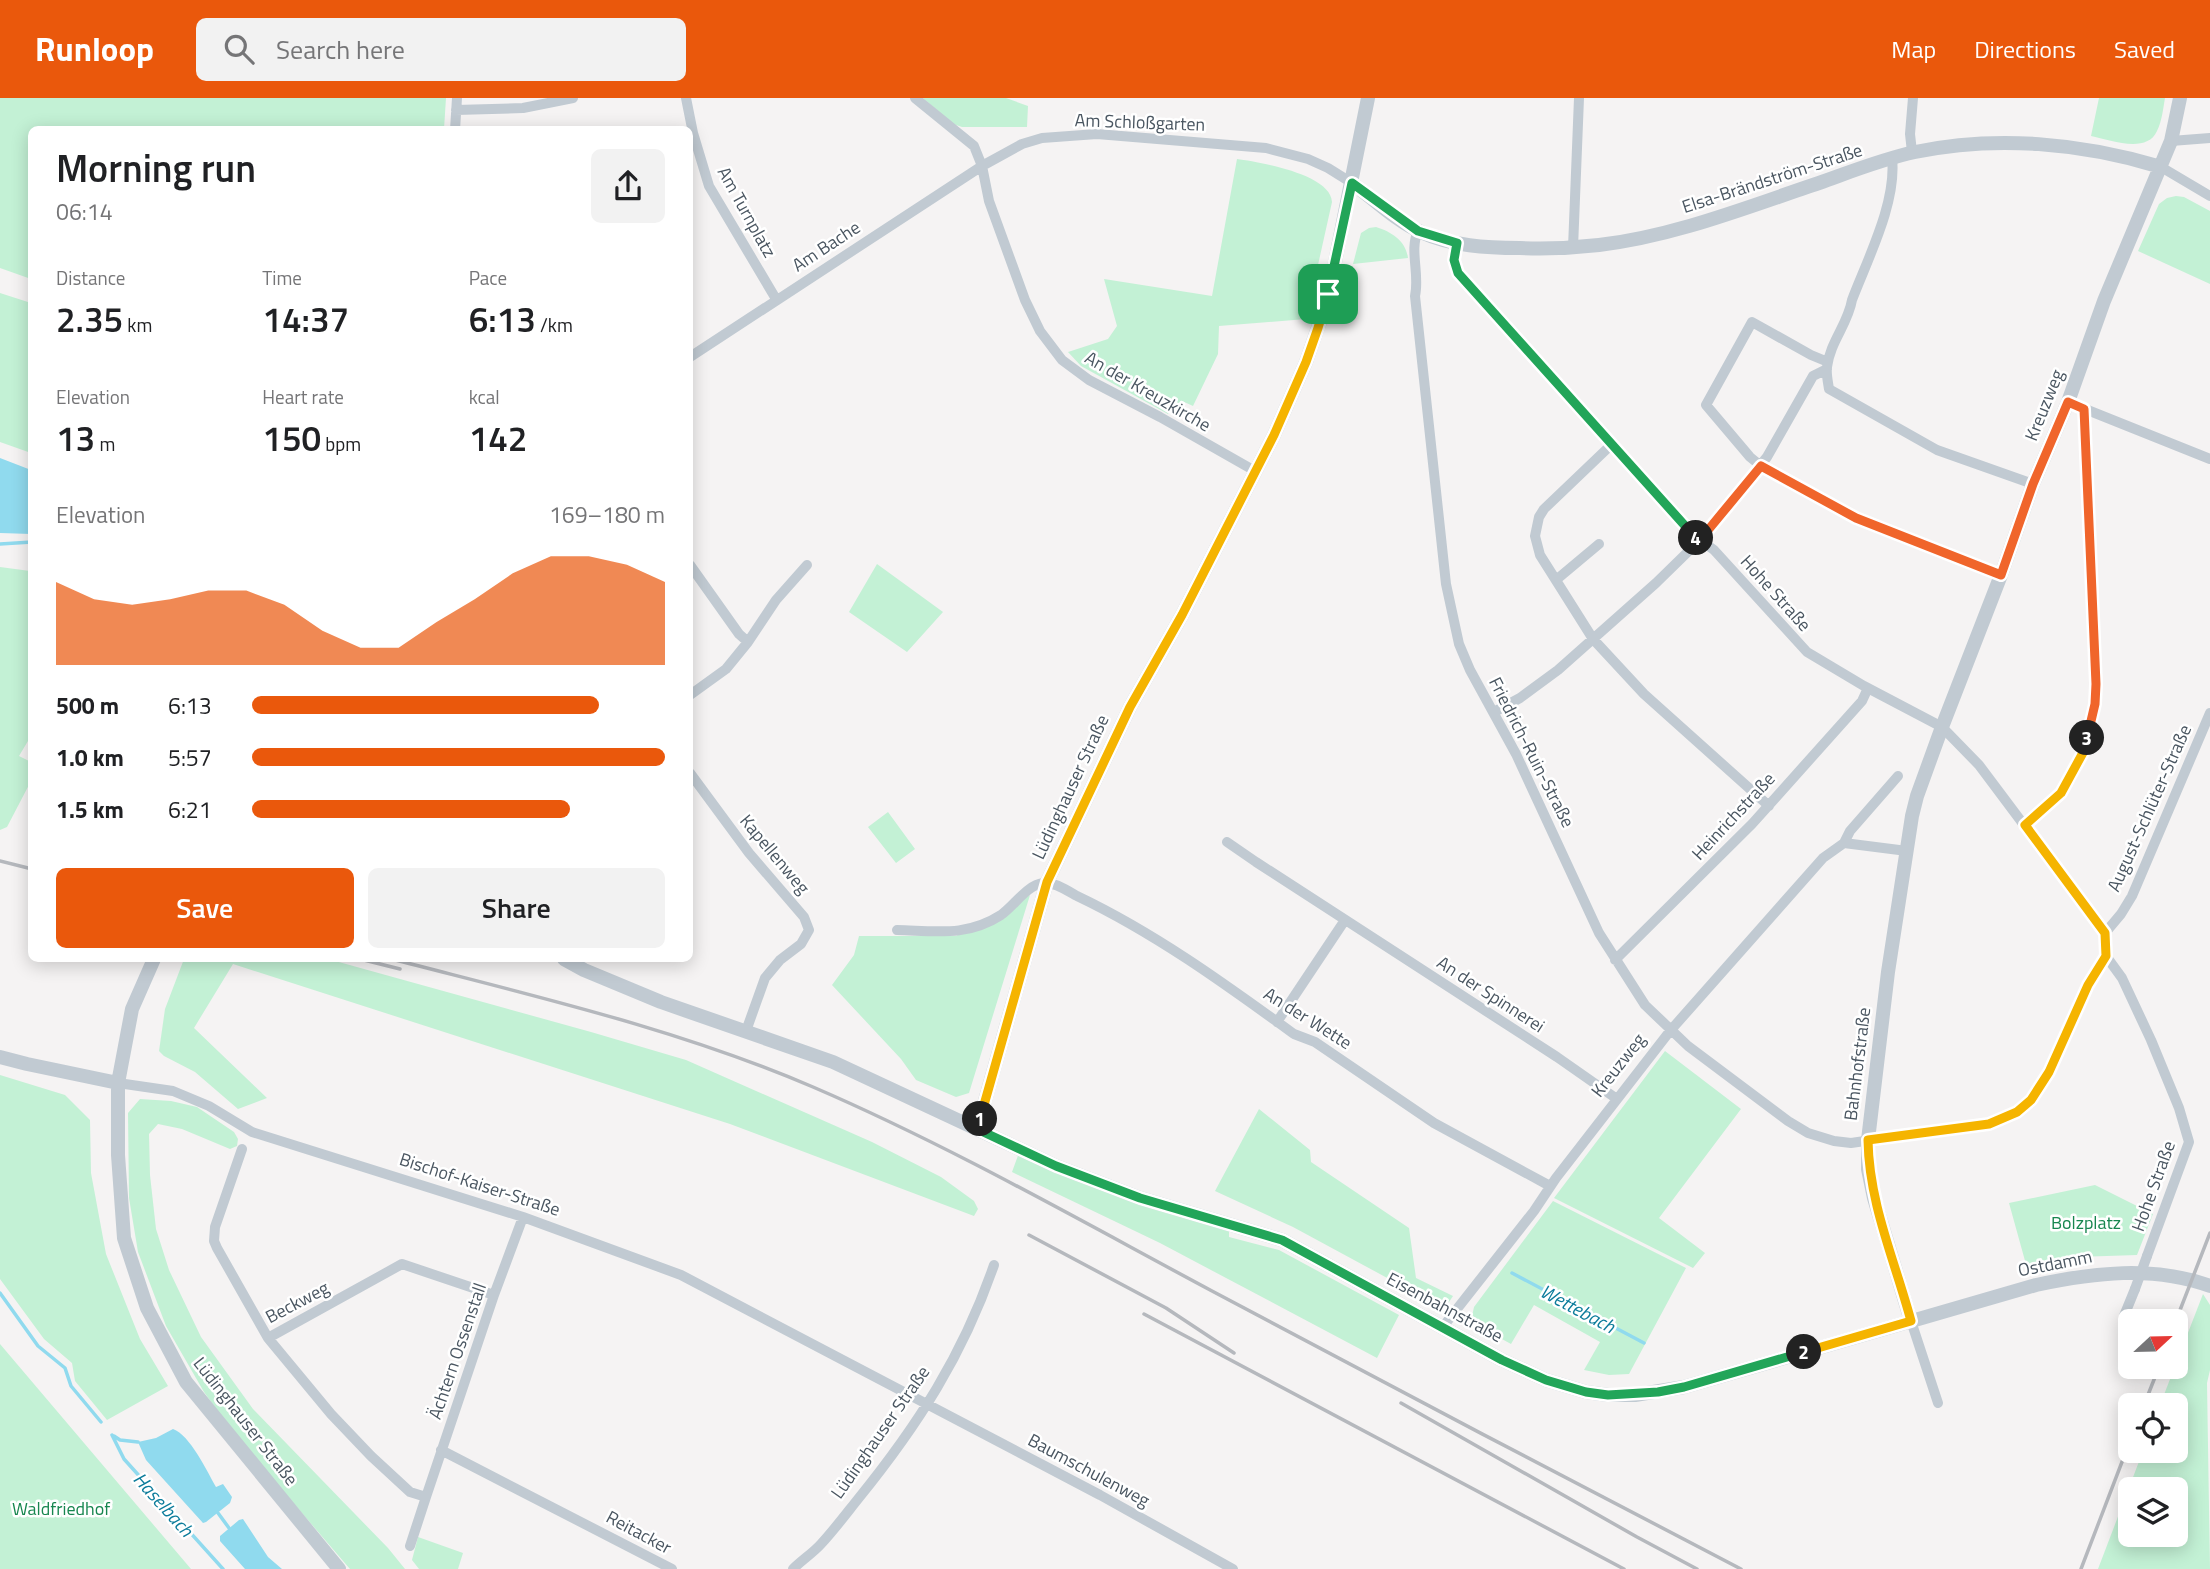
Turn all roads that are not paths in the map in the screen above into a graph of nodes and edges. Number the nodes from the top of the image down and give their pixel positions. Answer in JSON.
{"nodes":[{"id":1,"x":457,"y":98,"type":"edge"},
{"id":2,"x":573,"y":98,"type":"edge"},
{"id":3,"x":686,"y":98,"type":"edge"},
{"id":4,"x":915,"y":98,"type":"edge"},
{"id":5,"x":1368,"y":98,"type":"edge"},
{"id":6,"x":1579,"y":98,"type":"edge"},
{"id":7,"x":1913,"y":98,"type":"edge"},
{"id":8,"x":2180,"y":98,"type":"edge"},
{"id":9,"x":456,"y":110,"type":"junction"},
{"id":10,"x":455,"y":126,"type":"edge"},
{"id":11,"x":692,"y":126,"type":"edge"},
{"id":12,"x":693,"y":133,"type":"edge"},
{"id":13,"x":2210,"y":138,"type":"edge"},
{"id":14,"x":2171,"y":141,"type":"junction"},
{"id":15,"x":1912,"y":152,"type":"junction"},
{"id":16,"x":1892,"y":158,"type":"junction"},
{"id":17,"x":982,"y":166,"type":"junction"},
{"id":18,"x":2161,"y":167,"type":"junction"},
{"id":19,"x":1352,"y":183,"type":"junction"},
{"id":20,"x":2210,"y":196,"type":"edge"},
{"id":21,"x":1418,"y":231,"type":"junction"},
{"id":22,"x":1457,"y":243,"type":"junction"},
{"id":23,"x":1573,"y":248,"type":"junction"},
{"id":24,"x":776,"y":299,"type":"junction"},
{"id":25,"x":693,"y":355,"type":"edge"},
{"id":26,"x":1827,"y":365,"type":"junction"},
{"id":27,"x":2068,"y":402,"type":"junction"},
{"id":28,"x":2084,"y":409,"type":"junction"},
{"id":29,"x":1611,"y":444,"type":"junction"},
{"id":30,"x":2210,"y":459,"type":"edge"},
{"id":31,"x":1761,"y":466,"type":"junction"},
{"id":32,"x":1255,"y":471,"type":"junction"},
{"id":33,"x":2033,"y":484,"type":"junction"},
{"id":34,"x":1699,"y":541,"type":"junction"},
{"id":35,"x":1599,"y":544,"type":"dead end"},
{"id":36,"x":807,"y":565,"type":"dead end"},
{"id":37,"x":2001,"y":575,"type":"junction"},
{"id":38,"x":693,"y":578,"type":"edge"},
{"id":39,"x":1556,"y":580,"type":"junction"},
{"id":40,"x":1593,"y":639,"type":"junction"},
{"id":41,"x":748,"y":642,"type":"junction"},
{"id":42,"x":1868,"y":688,"type":"junction"},
{"id":43,"x":693,"y":693,"type":"edge"},
{"id":44,"x":1494,"y":712,"type":"junction"},
{"id":45,"x":2210,"y":713,"type":"edge"},
{"id":46,"x":1942,"y":727,"type":"junction"},
{"id":47,"x":1899,"y":776,"type":"dead end"},
{"id":48,"x":693,"y":777,"type":"edge"},
{"id":49,"x":1769,"y":806,"type":"junction"},
{"id":50,"x":2025,"y":825,"type":"junction"},
{"id":51,"x":1227,"y":842,"type":"dead end"},
{"id":52,"x":1844,"y":843,"type":"junction"},
{"id":53,"x":1907,"y":851,"type":"junction"},
{"id":54,"x":1047,"y":882,"type":"junction"},
{"id":55,"x":1345,"y":920,"type":"junction"},
{"id":56,"x":897,"y":930,"type":"dead end"},
{"id":57,"x":2105,"y":933,"type":"junction"},
{"id":58,"x":2106,"y":956,"type":"junction"},
{"id":59,"x":1615,"y":960,"type":"junction"},
{"id":60,"x":153,"y":962,"type":"edge"},
{"id":61,"x":569,"y":962,"type":"edge"},
{"id":62,"x":1277,"y":1022,"type":"junction"},
{"id":63,"x":746,"y":1031,"type":"junction"},
{"id":64,"x":1670,"y":1031,"type":"junction"},
{"id":65,"x":0,"y":1057,"type":"edge"},
{"id":66,"x":118,"y":1083,"type":"junction"},
{"id":67,"x":1617,"y":1099,"type":"junction"},
{"id":68,"x":977,"y":1129,"type":"junction"},
{"id":69,"x":1868,"y":1140,"type":"junction"},
{"id":70,"x":242,"y":1149,"type":"dead end"},
{"id":71,"x":1550,"y":1186,"type":"junction"},
{"id":72,"x":523,"y":1217,"type":"junction"},
{"id":73,"x":994,"y":1265,"type":"dead end"},
{"id":74,"x":2210,"y":1286,"type":"edge"},
{"id":75,"x":494,"y":1295,"type":"junction"},
{"id":76,"x":2127,"y":1309,"type":"edge"},
{"id":77,"x":1911,"y":1321,"type":"junction"},
{"id":78,"x":1442,"y":1328,"type":"junction"},
{"id":79,"x":268,"y":1338,"type":"junction"},
{"id":80,"x":1938,"y":1403,"type":"dead end"},
{"id":81,"x":928,"y":1405,"type":"junction"},
{"id":82,"x":441,"y":1450,"type":"junction"},
{"id":83,"x":426,"y":1497,"type":"junction"},
{"id":84,"x":410,"y":1546,"type":"dead end"},
{"id":85,"x":650,"y":1558,"type":"junction"},
{"id":86,"x":339,"y":1569,"type":"edge"},
{"id":87,"x":645,"y":1569,"type":"edge"},
{"id":88,"x":672,"y":1569,"type":"edge"},
{"id":89,"x":793,"y":1569,"type":"edge"},
{"id":90,"x":1233,"y":1569,"type":"edge"}],
"edges":[{"from":1,"to":9,"type":"street"},
{"from":2,"to":9,"type":"street"},
{"from":3,"to":11,"type":"street","name":"Am Turnplatz"},
{"from":4,"to":17,"type":"street"},
{"from":5,"to":19,"type":"street","name":"Lüdinghauser Straße"},
{"from":6,"to":23,"type":"street"},
{"from":7,"to":15,"type":"street"},
{"from":8,"to":14,"type":"street","name":"Kreuzweg"},
{"from":9,"to":10,"type":"street"},
{"from":12,"to":24,"type":"street","name":"Am Turnplatz"},
{"from":13,"to":14,"type":"street"},
{"from":14,"to":18,"type":"street","name":"Kreuzweg"},
{"from":15,"to":16,"type":"street","name":"Elsa-Brändström-Straße"},
{"from":15,"to":18,"type":"street","name":"Elsa-Brändström-Straße"},
{"from":16,"to":23,"type":"street","name":"Elsa-Brändström-Straße"},
{"from":16,"to":26,"type":"street"},
{"from":17,"to":19,"type":"street","name":"Am Schloßgarten"},
{"from":17,"to":24,"type":"street","name":"Am Bache"},
{"from":17,"to":32,"type":"street","name":"An der Kreuzkirche"},
{"from":18,"to":20,"type":"street","name":"Elsa-Brändström-Straße"},
{"from":18,"to":27,"type":"street","name":"Kreuzweg"},
{"from":19,"to":21,"type":"street","name":"Elsa-Brändström-Straße"},
{"from":19,"to":32,"type":"street","name":"Lüdinghauser Straße"},
{"from":21,"to":22,"type":"street","name":"Elsa-Brändström-Straße"},
{"from":21,"to":44,"type":"street","name":"Friedrich-Ruin-Straße"},
{"from":22,"to":23,"type":"street","name":"Elsa-Brändström-Straße"},
{"from":22,"to":29,"type":"street","name":"Hohe Straße"},
{"from":24,"to":25,"type":"street","name":"Am Bache"},
{"from":26,"to":31,"type":"street"},
{"from":26,"to":31,"type":"street"},
{"from":26,"to":33,"type":"street"},
{"from":27,"to":28,"type":"street"},
{"from":27,"to":33,"type":"street","name":"Kreuzweg"},
{"from":28,"to":30,"type":"street"},
{"from":28,"to":50,"type":"street"},
{"from":29,"to":34,"type":"street","name":"Hohe Straße"},
{"from":29,"to":39,"type":"street"},
{"from":31,"to":34,"type":"street"},
{"from":31,"to":37,"type":"street"},
{"from":32,"to":54,"type":"street","name":"Lüdinghauser Straße"},
{"from":33,"to":37,"type":"street","name":"Kreuzweg"},
{"from":34,"to":40,"type":"street"},
{"from":34,"to":42,"type":"street","name":"Hohe Straße"},
{"from":35,"to":39,"type":"street"},
{"from":36,"to":41,"type":"street"},
{"from":37,"to":46,"type":"street","name":"Kreuzweg"},
{"from":38,"to":41,"type":"street"},
{"from":39,"to":40,"type":"street"},
{"from":40,"to":44,"type":"street"},
{"from":40,"to":49,"type":"street"},
{"from":41,"to":43,"type":"street"},
{"from":42,"to":46,"type":"street","name":"Hohe Straße"},
{"from":42,"to":49,"type":"street","name":"Heinrichstraße"},
{"from":44,"to":59,"type":"street","name":"Friedrich-Ruin-Straße"},
{"from":45,"to":57,"type":"street","name":"August-Schlüter-Straße"},
{"from":46,"to":50,"type":"street","name":"Hohe Straße"},
{"from":46,"to":53,"type":"street","name":"Bahnhofstraße"},
{"from":47,"to":52,"type":"street","name":"Kreuzweg"},
{"from":48,"to":63,"type":"street","name":"Kapellenweg"},
{"from":49,"to":59,"type":"street","name":"Heinrichstraße"},
{"from":50,"to":57,"type":"street","name":"Hohe Straße"},
{"from":51,"to":55,"type":"street","name":"An der Spinnerei"},
{"from":52,"to":53,"type":"street"},
{"from":52,"to":64,"type":"street","name":"Kreuzweg"},
{"from":53,"to":69,"type":"street","name":"Bahnhofstraße"},
{"from":54,"to":56,"type":"street"},
{"from":54,"to":62,"type":"street","name":"An der Wette"},
{"from":54,"to":68,"type":"street","name":"Lüdinghauser Straße"},
{"from":55,"to":62,"type":"street"},
{"from":55,"to":67,"type":"street","name":"An der Spinnerei"},
{"from":57,"to":58,"type":"street"},
{"from":58,"to":69,"type":"street"},
{"from":58,"to":76,"type":"street","name":"Hohe Straße","bridge":true},
{"from":59,"to":64,"type":"street","name":"Friedrich-Ruin-Straße"},
{"from":60,"to":66,"type":"street","name":"Lüdinghauser Straße"},
{"from":61,"to":63,"type":"street"},
{"from":62,"to":71,"type":"street","name":"An der Wette"},
{"from":63,"to":68,"type":"street"},
{"from":64,"to":67,"type":"street","name":"Kreuzweg"},
{"from":64,"to":69,"type":"street","name":"Friedrich-Ruin-Straße"},
{"from":65,"to":66,"type":"street","name":"Bischof-Kaiser-Straße"},
{"from":66,"to":72,"type":"street","name":"Bischof-Kaiser-Straße"},
{"from":66,"to":86,"type":"street","name":"Lüdinghauser Straße"},
{"from":67,"to":71,"type":"street","name":"Kreuzweg"},
{"from":68,"to":78,"type":"street","name":"Eisenbahnstraße"},
{"from":69,"to":77,"type":"street","name":"Bahnhofstraße"},
{"from":70,"to":79,"type":"street","name":"Beckweg"},
{"from":71,"to":78,"type":"street","name":"Kreuzweg"},
{"from":72,"to":75,"type":"street","name":"Ächtern Ossenstall"},
{"from":72,"to":81,"type":"street","name":"Bischof-Kaiser-Straße"},
{"from":73,"to":81,"type":"street","name":"Lüdinghauser Straße"},
{"from":74,"to":77,"type":"street","name":"Ostdamm"},
{"from":75,"to":79,"type":"street","name":"Beckweg"},
{"from":75,"to":82,"type":"street","name":"Ächtern Ossenstall"},
{"from":77,"to":78,"type":"street","name":"Eisenbahnstraße"},
{"from":77,"to":80,"type":"street","name":"Bahnhofstraße"},
{"from":79,"to":83,"type":"street"},
{"from":81,"to":89,"type":"street","name":"Lüdinghauser Straße"},
{"from":81,"to":90,"type":"street","name":"Baumschulenweg"},
{"from":82,"to":83,"type":"street","name":"Ächtern Ossenstall"},
{"from":82,"to":85,"type":"street","name":"Reitacker"},
{"from":83,"to":84,"type":"street","name":"Ächtern Ossenstall"},
{"from":85,"to":87,"type":"street"},
{"from":85,"to":88,"type":"street","name":"Reitacker"}]}
